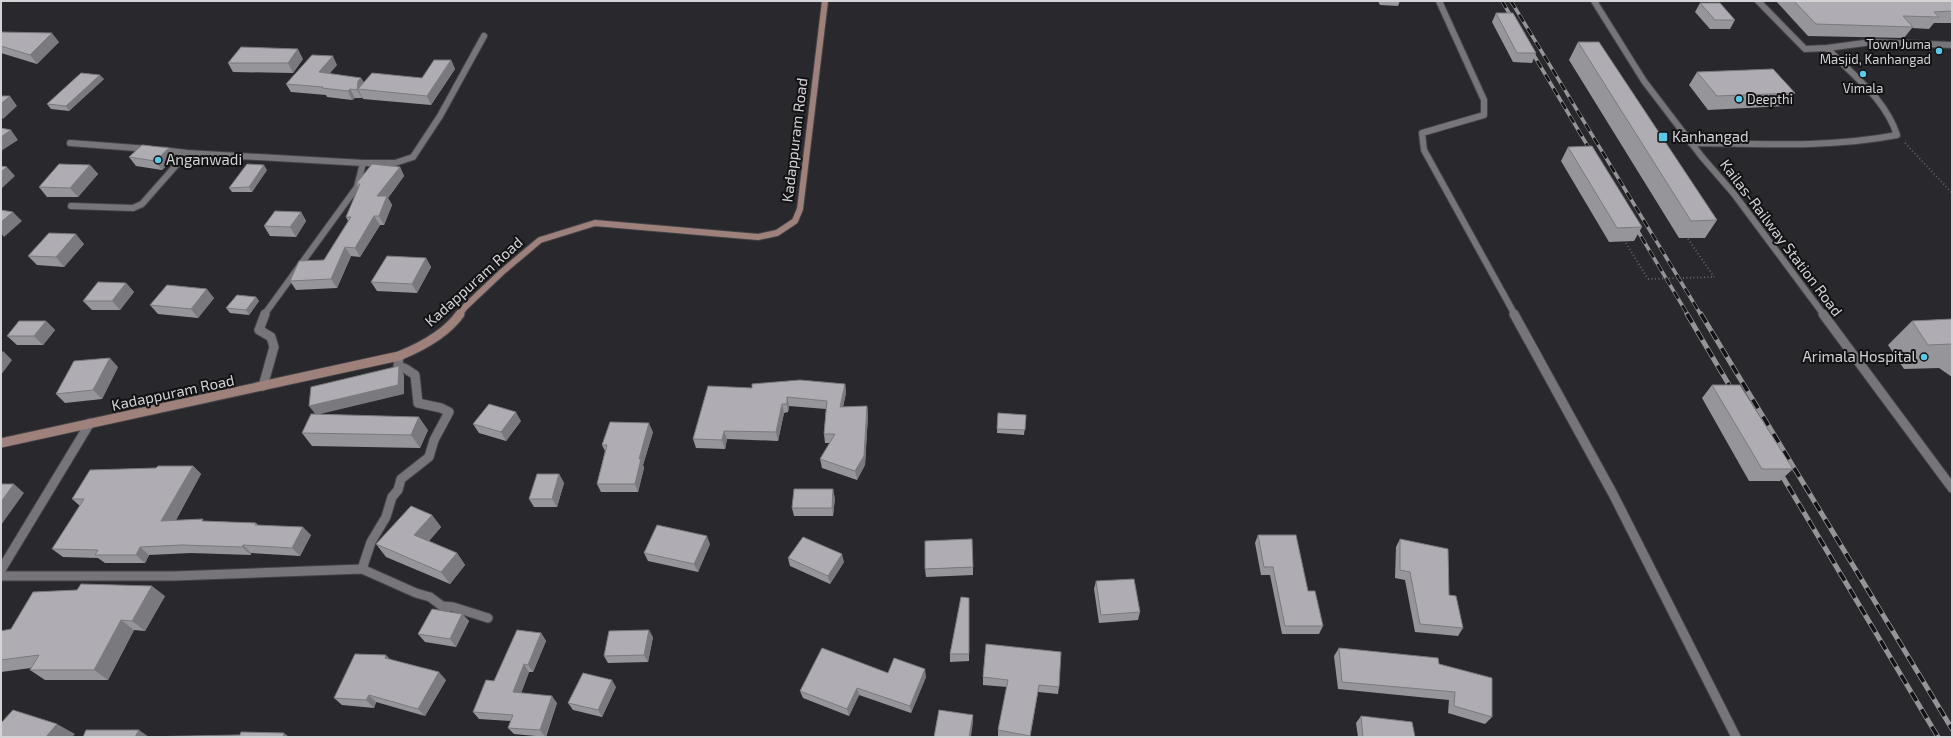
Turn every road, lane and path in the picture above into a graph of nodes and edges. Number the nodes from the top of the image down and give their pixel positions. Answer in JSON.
{"nodes":[{"id":1,"x":825,"y":1,"type":"edge"},
{"id":2,"x":1439,"y":1,"type":"edge"},
{"id":3,"x":1594,"y":1,"type":"edge"},
{"id":4,"x":1758,"y":1,"type":"edge"},
{"id":5,"x":484,"y":36,"type":"dead end"},
{"id":6,"x":1952,"y":45,"type":"edge"},
{"id":7,"x":1827,"y":48,"type":"junction"},
{"id":8,"x":1897,"y":135,"type":"junction"},
{"id":9,"x":70,"y":143,"type":"dead end"},
{"id":10,"x":1692,"y":143,"type":"junction"},
{"id":11,"x":188,"y":153,"type":"junction"},
{"id":12,"x":363,"y":163,"type":"junction"},
{"id":13,"x":1952,"y":193,"type":"edge"},
{"id":14,"x":71,"y":206,"type":"dead end"},
{"id":15,"x":1686,"y":235,"type":"dead end"},
{"id":16,"x":1622,"y":236,"type":"edge"},
{"id":17,"x":398,"y":356,"type":"junction"},
{"id":18,"x":263,"y":386,"type":"junction"},
{"id":19,"x":90,"y":423,"type":"junction"},
{"id":20,"x":1,"y":443,"type":"edge"},
{"id":21,"x":1952,"y":488,"type":"edge"},
{"id":22,"x":362,"y":569,"type":"junction"},
{"id":23,"x":1,"y":570,"type":"edge"},
{"id":24,"x":1,"y":576,"type":"edge"},
{"id":25,"x":488,"y":618,"type":"dead end"},
{"id":26,"x":1736,"y":737,"type":"edge"}],
"edges":[{"from":1,"to":17,"type":"main road","name":"Kadappuram Road"},
{"from":2,"to":26,"type":"street"},
{"from":3,"to":10,"type":"street","name":"Kailas-Railway Station Road"},
{"from":4,"to":7,"type":"street"},
{"from":5,"to":12,"type":"street"},
{"from":6,"to":7,"type":"street"},
{"from":7,"to":8,"type":"street"},
{"from":8,"to":10,"type":"street"},
{"from":8,"to":13,"type":"path"},
{"from":9,"to":11,"type":"street"},
{"from":10,"to":21,"type":"street","name":"Kailas-Railway Station Road"},
{"from":11,"to":12,"type":"street"},
{"from":11,"to":14,"type":"street"},
{"from":12,"to":18,"type":"street"},
{"from":15,"to":16,"type":"path","bridge":true},
{"from":17,"to":18,"type":"main road","name":"Kadappuram Road"},
{"from":17,"to":22,"type":"street"},
{"from":18,"to":19,"type":"main road","name":"Kadappuram Road"},
{"from":19,"to":20,"type":"main road","name":"Kadappuram Road"},
{"from":19,"to":23,"type":"street"},
{"from":22,"to":24,"type":"street"},
{"from":22,"to":25,"type":"street"}]}
